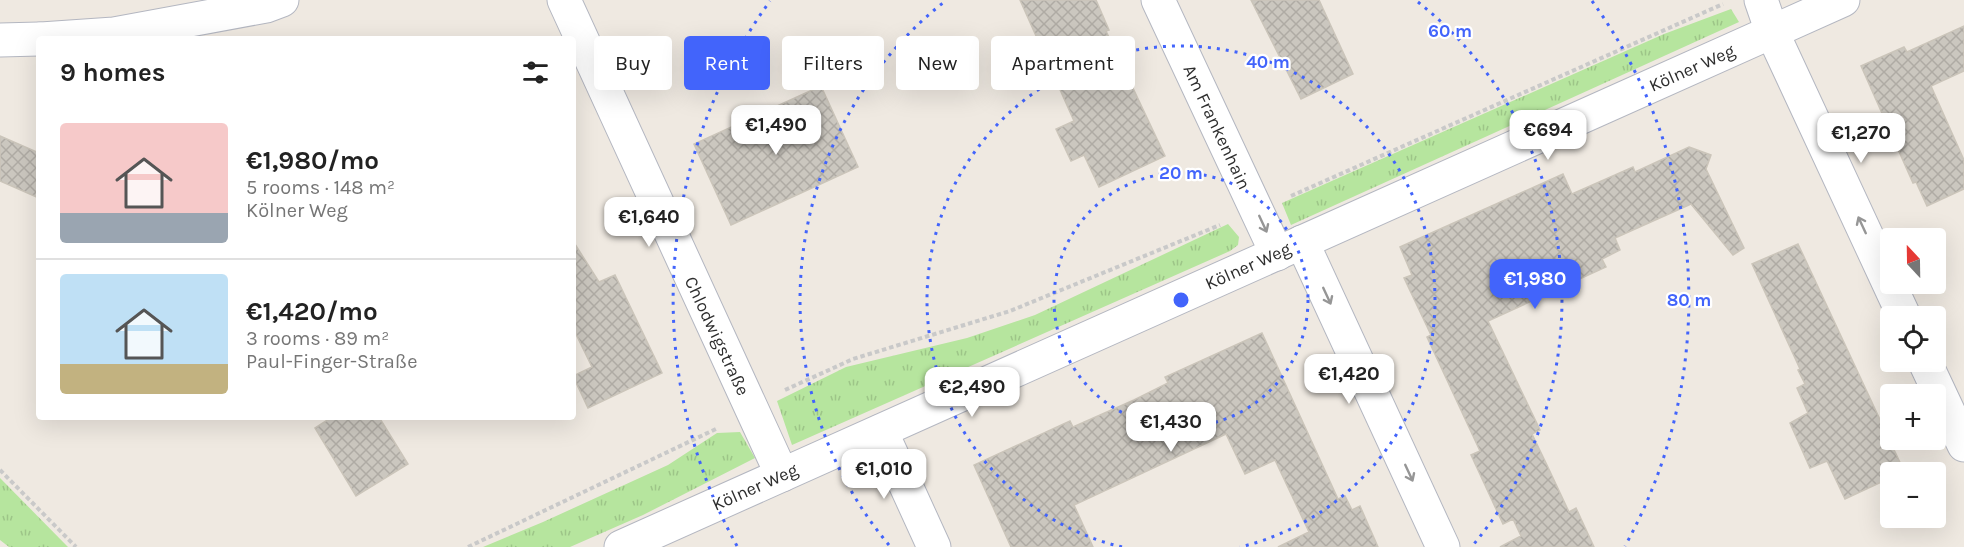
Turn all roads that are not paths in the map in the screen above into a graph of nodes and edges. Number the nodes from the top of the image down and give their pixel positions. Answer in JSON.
{"nodes":[{"id":1,"x":282,"y":0,"type":"edge"},
{"id":2,"x":564,"y":0,"type":"edge"},
{"id":3,"x":1158,"y":0,"type":"edge"},
{"id":4,"x":1761,"y":0,"type":"edge"},
{"id":5,"x":1843,"y":0,"type":"edge"},
{"id":6,"x":1772,"y":32,"type":"junction"},
{"id":7,"x":119,"y":36,"type":"edge"},
{"id":8,"x":36,"y":39,"type":"edge"},
{"id":9,"x":0,"y":40,"type":"edge"},
{"id":10,"x":1290,"y":248,"type":"junction"},
{"id":11,"x":1899,"y":306,"type":"edge"},
{"id":12,"x":1930,"y":372,"type":"edge"},
{"id":13,"x":881,"y":431,"type":"junction"},
{"id":14,"x":1964,"y":445,"type":"edge"},
{"id":15,"x":782,"y":475,"type":"junction"},
{"id":16,"x":621,"y":547,"type":"edge"},
{"id":17,"x":934,"y":547,"type":"edge"},
{"id":18,"x":1443,"y":547,"type":"edge"}],
"edges":[{"from":1,"to":7,"type":"street"},
{"from":2,"to":15,"type":"street","name":"Chlodwigstraße"},
{"from":3,"to":10,"type":"street","name":"Am Frankenhain","one_way":true},
{"from":4,"to":6,"type":"street"},
{"from":5,"to":6,"type":"street","name":"Kölner Weg"},
{"from":6,"to":10,"type":"street","name":"Kölner Weg"},
{"from":11,"to":6,"type":"street","one_way":true},
{"from":8,"to":9,"type":"street"},
{"from":10,"to":13,"type":"street","name":"Kölner Weg"},
{"from":10,"to":18,"type":"street","name":"Am Frankenhain","one_way":true},
{"from":12,"to":14,"type":"street"},
{"from":13,"to":15,"type":"street","name":"Kölner Weg"},
{"from":13,"to":17,"type":"street"},
{"from":15,"to":16,"type":"street","name":"Kölner Weg"}]}
